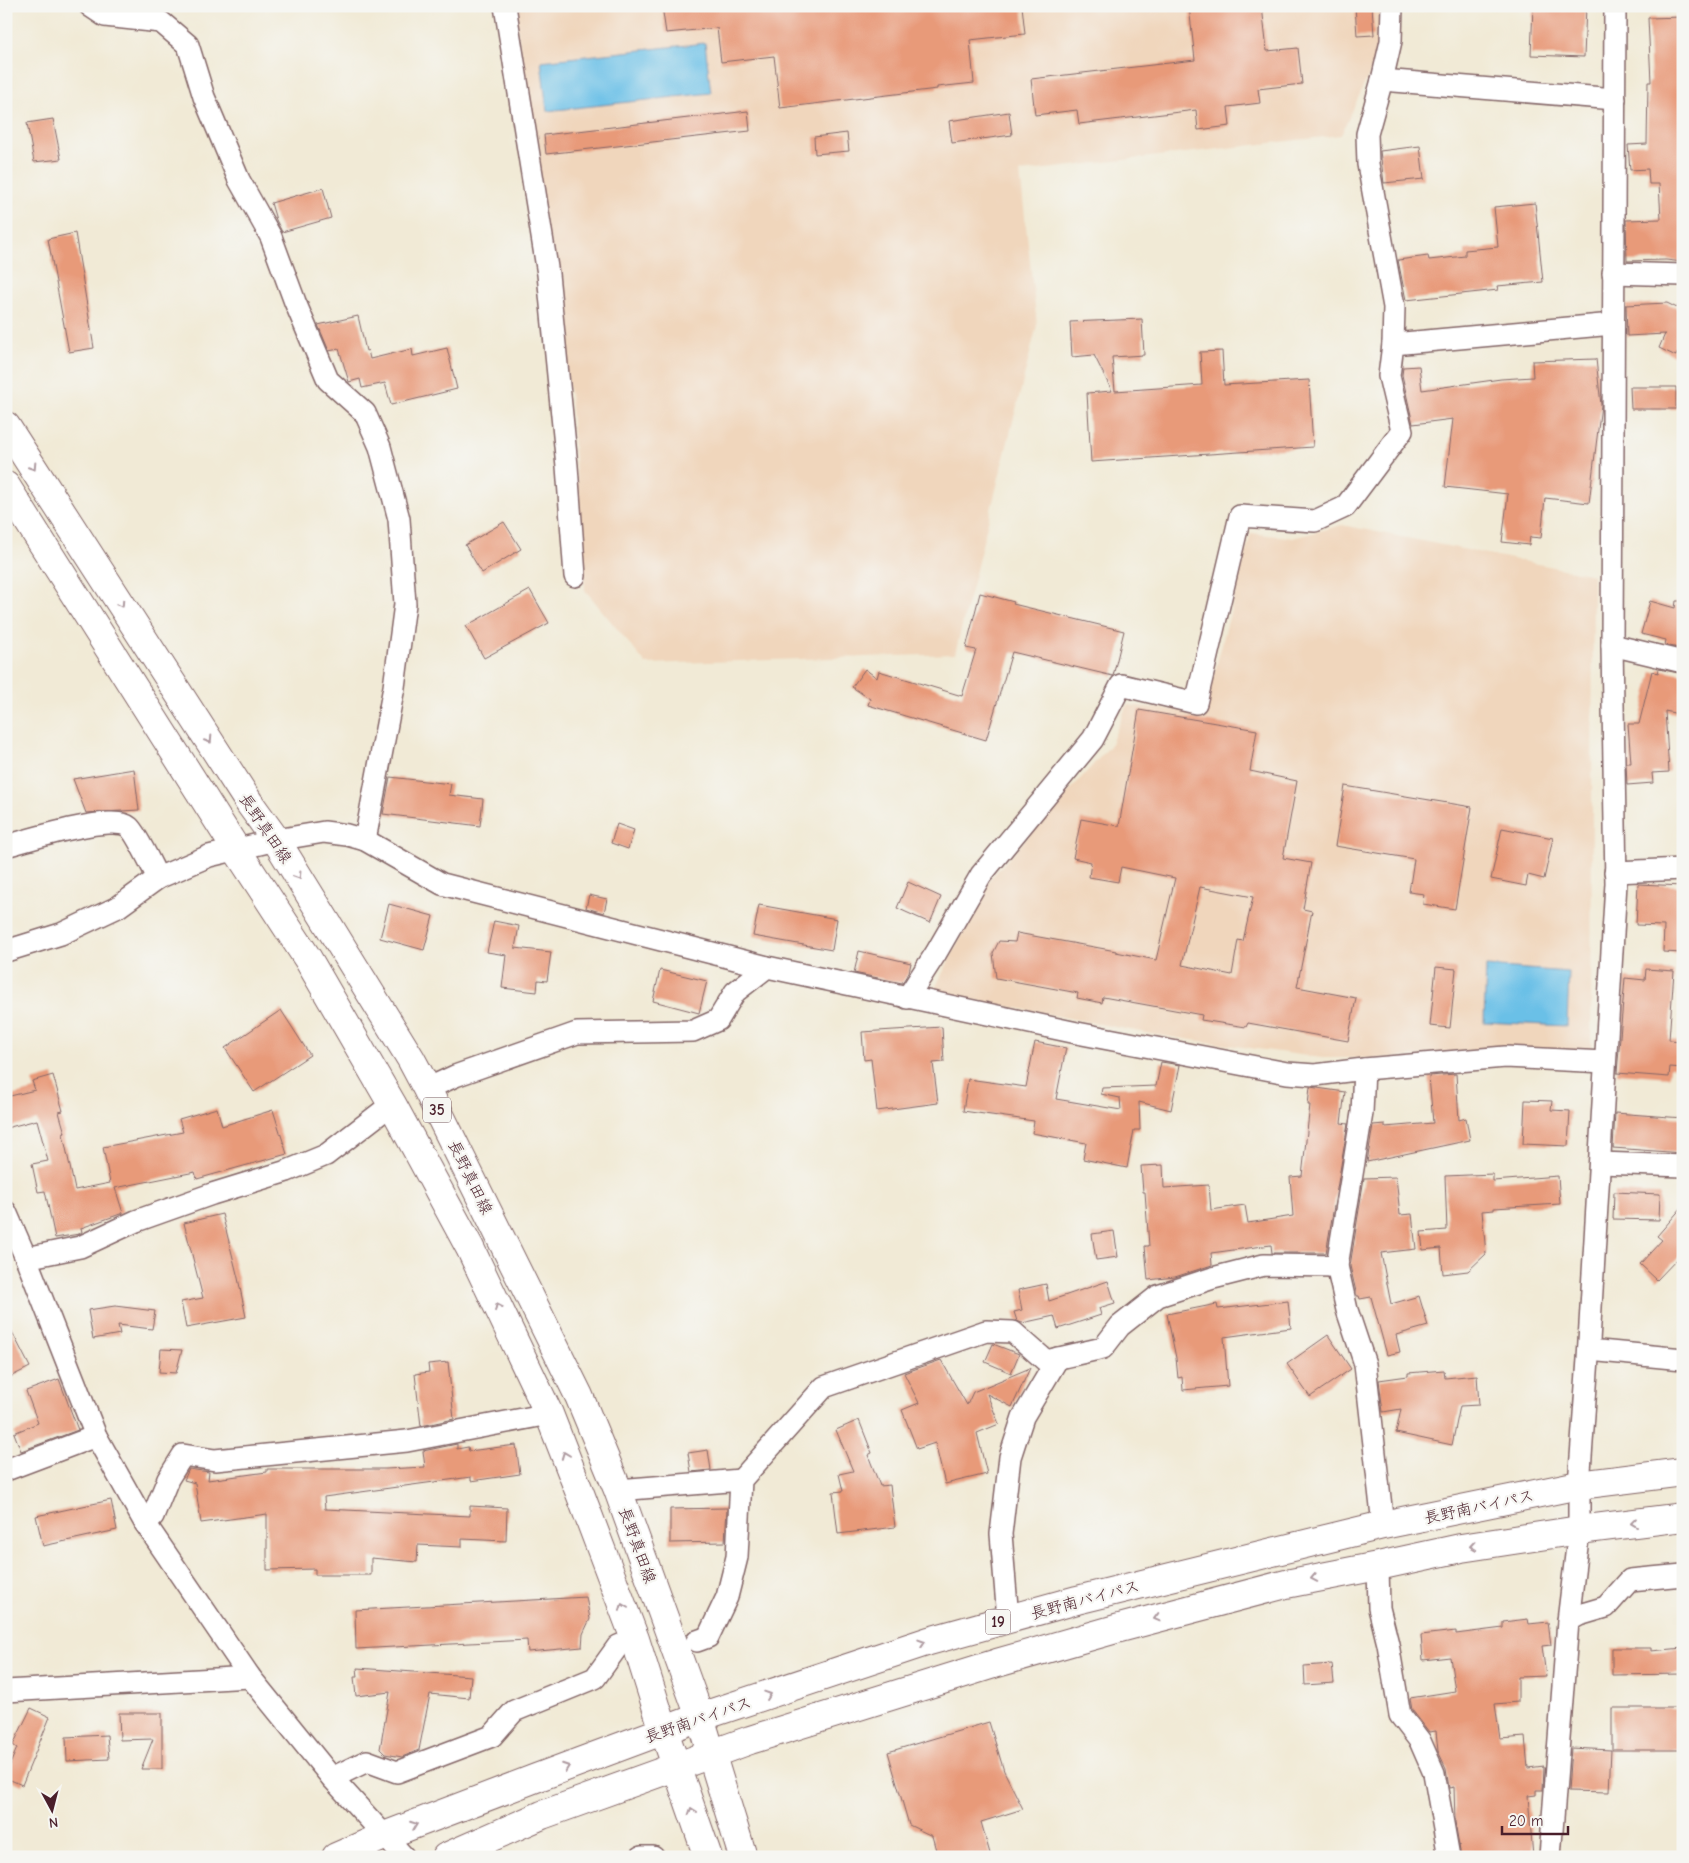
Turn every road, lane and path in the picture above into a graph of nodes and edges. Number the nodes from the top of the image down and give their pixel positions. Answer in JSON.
{"nodes":[{"id":1,"x":90,"y":6,"type":"edge"},
{"id":2,"x":505,"y":6,"type":"edge"},
{"id":3,"x":1392,"y":6,"type":"edge"},
{"id":4,"x":1615,"y":6,"type":"edge"},
{"id":5,"x":1382,"y":80,"type":"junction"},
{"id":6,"x":1615,"y":99,"type":"junction"},
{"id":7,"x":1613,"y":273,"type":"junction"},
{"id":8,"x":1683,"y":275,"type":"edge"},
{"id":9,"x":1613,"y":324,"type":"junction"},
{"id":10,"x":1393,"y":344,"type":"junction"},
{"id":11,"x":6,"y":426,"type":"edge"},
{"id":12,"x":6,"y":486,"type":"edge"},
{"id":13,"x":575,"y":576,"type":"dead end"},
{"id":14,"x":1612,"y":645,"type":"junction"},
{"id":15,"x":1683,"y":662,"type":"edge"},
{"id":16,"x":276,"y":840,"type":"junction"},
{"id":17,"x":365,"y":840,"type":"junction"},
{"id":18,"x":6,"y":846,"type":"edge"},
{"id":19,"x":236,"y":849,"type":"junction"},
{"id":20,"x":1683,"y":869,"type":"edge"},
{"id":21,"x":1615,"y":872,"type":"junction"},
{"id":22,"x":158,"y":878,"type":"junction"},
{"id":23,"x":6,"y":951,"type":"edge"},
{"id":24,"x":767,"y":967,"type":"junction"},
{"id":25,"x":907,"y":998,"type":"junction"},
{"id":26,"x":1605,"y":1062,"type":"junction"},
{"id":27,"x":1364,"y":1070,"type":"junction"},
{"id":28,"x":427,"y":1089,"type":"junction"},
{"id":29,"x":392,"y":1104,"type":"junction"},
{"id":30,"x":1600,"y":1163,"type":"junction"},
{"id":31,"x":1683,"y":1166,"type":"edge"},
{"id":32,"x":6,"y":1212,"type":"edge"},
{"id":33,"x":26,"y":1258,"type":"junction"},
{"id":34,"x":1338,"y":1266,"type":"junction"},
{"id":35,"x":1589,"y":1350,"type":"junction"},
{"id":36,"x":1058,"y":1358,"type":"junction"},
{"id":37,"x":1683,"y":1359,"type":"edge"},
{"id":38,"x":549,"y":1414,"type":"junction"},
{"id":39,"x":96,"y":1436,"type":"junction"},
{"id":40,"x":6,"y":1470,"type":"edge"},
{"id":41,"x":1683,"y":1472,"type":"edge"},
{"id":42,"x":741,"y":1480,"type":"junction"},
{"id":43,"x":1579,"y":1485,"type":"junction"},
{"id":44,"x":618,"y":1490,"type":"junction"},
{"id":45,"x":1683,"y":1517,"type":"edge"},
{"id":46,"x":145,"y":1523,"type":"junction"},
{"id":47,"x":1383,"y":1525,"type":"junction"},
{"id":48,"x":1579,"y":1530,"type":"junction"},
{"id":49,"x":1378,"y":1566,"type":"junction"},
{"id":50,"x":1683,"y":1575,"type":"edge"},
{"id":51,"x":1008,"y":1619,"type":"junction"},
{"id":52,"x":1568,"y":1621,"type":"junction"},
{"id":53,"x":635,"y":1639,"type":"junction"},
{"id":54,"x":697,"y":1641,"type":"dead end"},
{"id":55,"x":250,"y":1676,"type":"junction"},
{"id":56,"x":6,"y":1691,"type":"edge"},
{"id":57,"x":700,"y":1717,"type":"junction"},
{"id":58,"x":664,"y":1731,"type":"junction"},
{"id":59,"x":712,"y":1754,"type":"junction"},
{"id":60,"x":677,"y":1766,"type":"junction"},
{"id":61,"x":332,"y":1778,"type":"junction"},
{"id":62,"x":384,"y":1836,"type":"junction"},
{"id":63,"x":336,"y":1857,"type":"edge"},
{"id":64,"x":404,"y":1857,"type":"edge"},
{"id":65,"x":446,"y":1857,"type":"edge"},
{"id":66,"x":641,"y":1857,"type":"edge"},
{"id":67,"x":653,"y":1857,"type":"edge"},
{"id":68,"x":708,"y":1857,"type":"edge"},
{"id":69,"x":743,"y":1857,"type":"edge"},
{"id":70,"x":1449,"y":1857,"type":"edge"},
{"id":71,"x":1550,"y":1857,"type":"edge"}],
"edges":[{"from":1,"to":17,"type":"street"},
{"from":2,"to":13,"type":"street"},
{"from":3,"to":5,"type":"street"},
{"from":4,"to":6,"type":"street"},
{"from":5,"to":6,"type":"street"},
{"from":5,"to":10,"type":"street"},
{"from":6,"to":7,"type":"street"},
{"from":7,"to":8,"type":"street"},
{"from":7,"to":9,"type":"street"},
{"from":9,"to":10,"type":"street"},
{"from":9,"to":14,"type":"street"},
{"from":10,"to":25,"type":"street"},
{"from":11,"to":16,"type":"main road","name":"長野真田線","number":"35","one_way":true},
{"from":12,"to":19,"type":"main road","name":"長野真田線","number":"35"},
{"from":14,"to":15,"type":"street"},
{"from":14,"to":21,"type":"street"},
{"from":16,"to":17,"type":"street"},
{"from":16,"to":19,"type":"street"},
{"from":16,"to":28,"type":"main road","name":"長野真田線","number":"35","one_way":true},
{"from":17,"to":24,"type":"street"},
{"from":18,"to":22,"type":"street"},
{"from":19,"to":22,"type":"street"},
{"from":19,"to":29,"type":"main road","name":"長野真田線","number":"35"},
{"from":20,"to":21,"type":"street"},
{"from":21,"to":26,"type":"street"},
{"from":22,"to":23,"type":"street"},
{"from":24,"to":25,"type":"street"},
{"from":24,"to":28,"type":"street"},
{"from":25,"to":27,"type":"street"},
{"from":26,"to":27,"type":"street"},
{"from":26,"to":30,"type":"street"},
{"from":27,"to":34,"type":"street"},
{"from":28,"to":44,"type":"main road","name":"長野真田線","number":"35"},
{"from":29,"to":33,"type":"street"},
{"from":38,"to":29,"type":"main road","name":"長野真田線","number":"35","one_way":true},
{"from":30,"to":31,"type":"street"},
{"from":30,"to":35,"type":"street"},
{"from":32,"to":33,"type":"street"},
{"from":33,"to":39,"type":"street"},
{"from":34,"to":36,"type":"street"},
{"from":34,"to":47,"type":"street"},
{"from":35,"to":37,"type":"street"},
{"from":35,"to":43,"type":"street"},
{"from":36,"to":42,"type":"street"},
{"from":36,"to":51,"type":"street"},
{"from":38,"to":46,"type":"street"},
{"from":53,"to":38,"type":"main road","name":"長野真田線","number":"35","one_way":true},
{"from":39,"to":40,"type":"street"},
{"from":39,"to":46,"type":"street"},
{"from":41,"to":43,"type":"main road","name":"長野南バイパス","number":"19"},
{"from":42,"to":44,"type":"street"},
{"from":42,"to":54,"type":"street"},
{"from":43,"to":47,"type":"main road","name":"長野南バイパス","number":"19"},
{"from":43,"to":48,"type":"street"},
{"from":44,"to":57,"type":"main road","name":"長野真田線","number":"35"},
{"from":45,"to":48,"type":"main road","number":"19","one_way":true},
{"from":46,"to":55,"type":"street"},
{"from":47,"to":51,"type":"main road","name":"長野南バイパス","number":"19"},
{"from":48,"to":49,"type":"main road","number":"19","one_way":true},
{"from":48,"to":52,"type":"street"},
{"from":49,"to":59,"type":"main road","number":"19","one_way":true},
{"from":49,"to":70,"type":"street"},
{"from":50,"to":52,"type":"street"},
{"from":57,"to":51,"type":"main road","name":"長野南バイパス","number":"19","one_way":true},
{"from":52,"to":71,"type":"street"},
{"from":53,"to":58,"type":"main road","name":"長野真田線","number":"35"},
{"from":53,"to":61,"type":"street"},
{"from":55,"to":56,"type":"street"},
{"from":55,"to":61,"type":"street"},
{"from":57,"to":58,"type":"main road","name":"長野南バイパス","number":"19"},
{"from":57,"to":59,"type":"main road","name":"長野真田線","number":"35"},
{"from":58,"to":60,"type":"main road","name":"長野真田線","number":"35"},
{"from":62,"to":58,"type":"main road","name":"長野南バイパス","number":"19","one_way":true},
{"from":59,"to":60,"type":"main road","number":"19"},
{"from":59,"to":69,"type":"main road","name":"長野真田線","number":"35"},
{"from":60,"to":65,"type":"main road","number":"19"},
{"from":68,"to":60,"type":"main road","name":"長野真田線","number":"35","one_way":true},
{"from":61,"to":62,"type":"street"},
{"from":62,"to":63,"type":"main road","name":"長野南バイパス","number":"19"},
{"from":62,"to":64,"type":"street"},
{"from":66,"to":67,"type":"street"}]}
